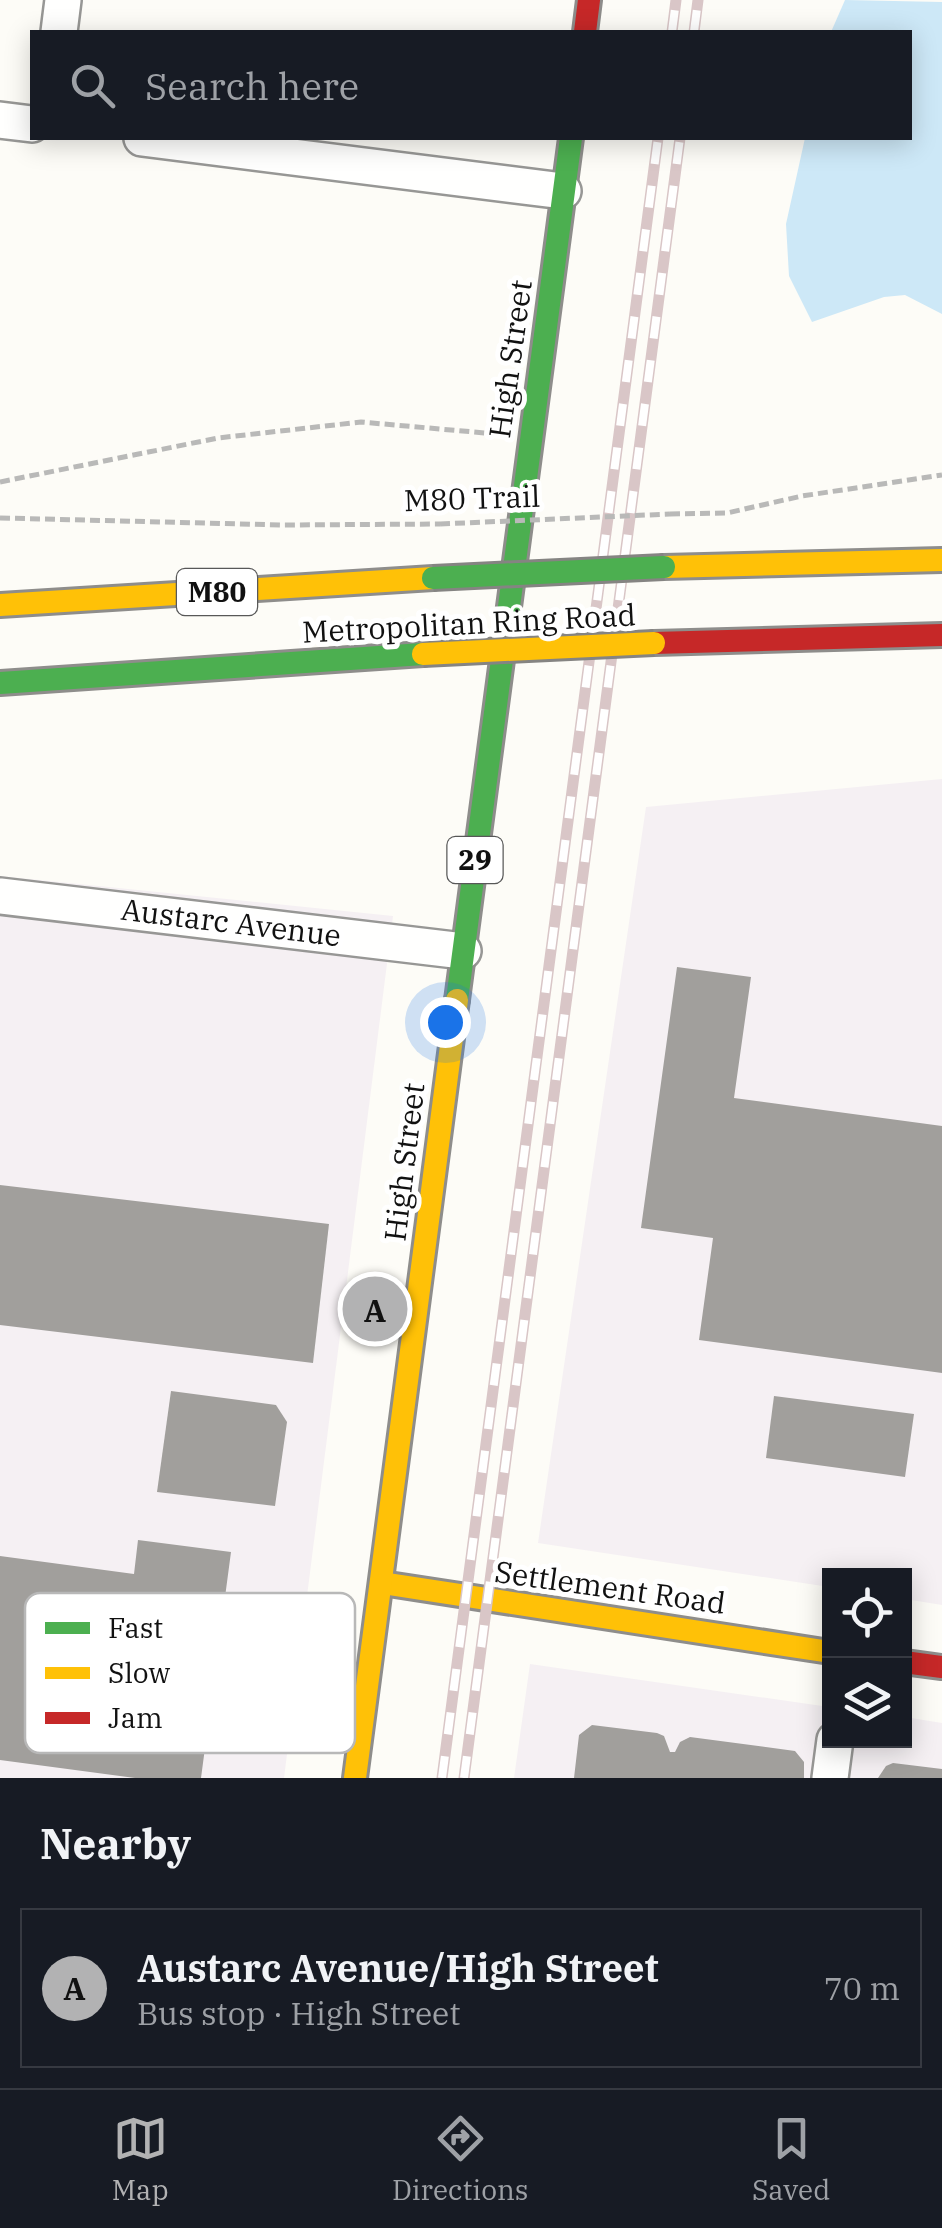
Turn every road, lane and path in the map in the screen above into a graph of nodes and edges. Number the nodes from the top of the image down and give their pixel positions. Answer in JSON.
{"nodes":[{"id":1,"x":63,"y":0,"type":"edge"},
{"id":2,"x":589,"y":0,"type":"edge"},
{"id":3,"x":59,"y":30,"type":"edge"},
{"id":4,"x":585,"y":30,"type":"edge"},
{"id":5,"x":0,"y":120,"type":"edge"},
{"id":6,"x":30,"y":124,"type":"edge"},
{"id":7,"x":158,"y":140,"type":"edge"},
{"id":8,"x":571,"y":140,"type":"edge"},
{"id":9,"x":564,"y":191,"type":"junction"},
{"id":10,"x":485,"y":433,"type":"dead end"},
{"id":11,"x":942,"y":475,"type":"edge"},
{"id":12,"x":0,"y":482,"type":"edge"},
{"id":13,"x":0,"y":518,"type":"edge"},
{"id":14,"x":942,"y":560,"type":"edge"},
{"id":15,"x":0,"y":606,"type":"edge"},
{"id":16,"x":942,"y":635,"type":"edge"},
{"id":17,"x":0,"y":683,"type":"edge"},
{"id":18,"x":0,"y":896,"type":"edge"},
{"id":19,"x":463,"y":950,"type":"junction"},
{"id":20,"x":382,"y":1583,"type":"junction"},
{"id":21,"x":822,"y":1651,"type":"edge"},
{"id":22,"x":912,"y":1663,"type":"edge"},
{"id":23,"x":942,"y":1667,"type":"edge"},
{"id":24,"x":834,"y":1748,"type":"edge"},
{"id":25,"x":355,"y":1778,"type":"edge"},
{"id":26,"x":830,"y":1778,"type":"edge"}],
"edges":[{"from":1,"to":3,"type":"street"},
{"from":2,"to":4,"type":"main road"},
{"from":5,"to":6,"type":"street"},
{"from":7,"to":9,"type":"street"},
{"from":8,"to":9,"type":"main road","name":"High Street","number":"29"},
{"from":9,"to":19,"type":"main road","name":"High Street","number":"29"},
{"from":10,"to":12,"type":"path"},
{"from":11,"to":13,"type":"path","name":"M80 Trail","bridge":true},
{"from":14,"to":15,"type":"main road","name":"Metropolitan Ring Road","number":"M80","bridge":true},
{"from":16,"to":17,"type":"main road","name":"Metropolitan Ring Road","bridge":true},
{"from":18,"to":19,"type":"street","name":"Austarc Avenue"},
{"from":19,"to":20,"type":"main road","name":"High Street","number":"29"},
{"from":20,"to":21,"type":"main road","name":"Settlement Road"},
{"from":20,"to":25,"type":"main road","name":"High Street","number":"29"},
{"from":22,"to":23,"type":"main road"},
{"from":24,"to":26,"type":"street"}]}
